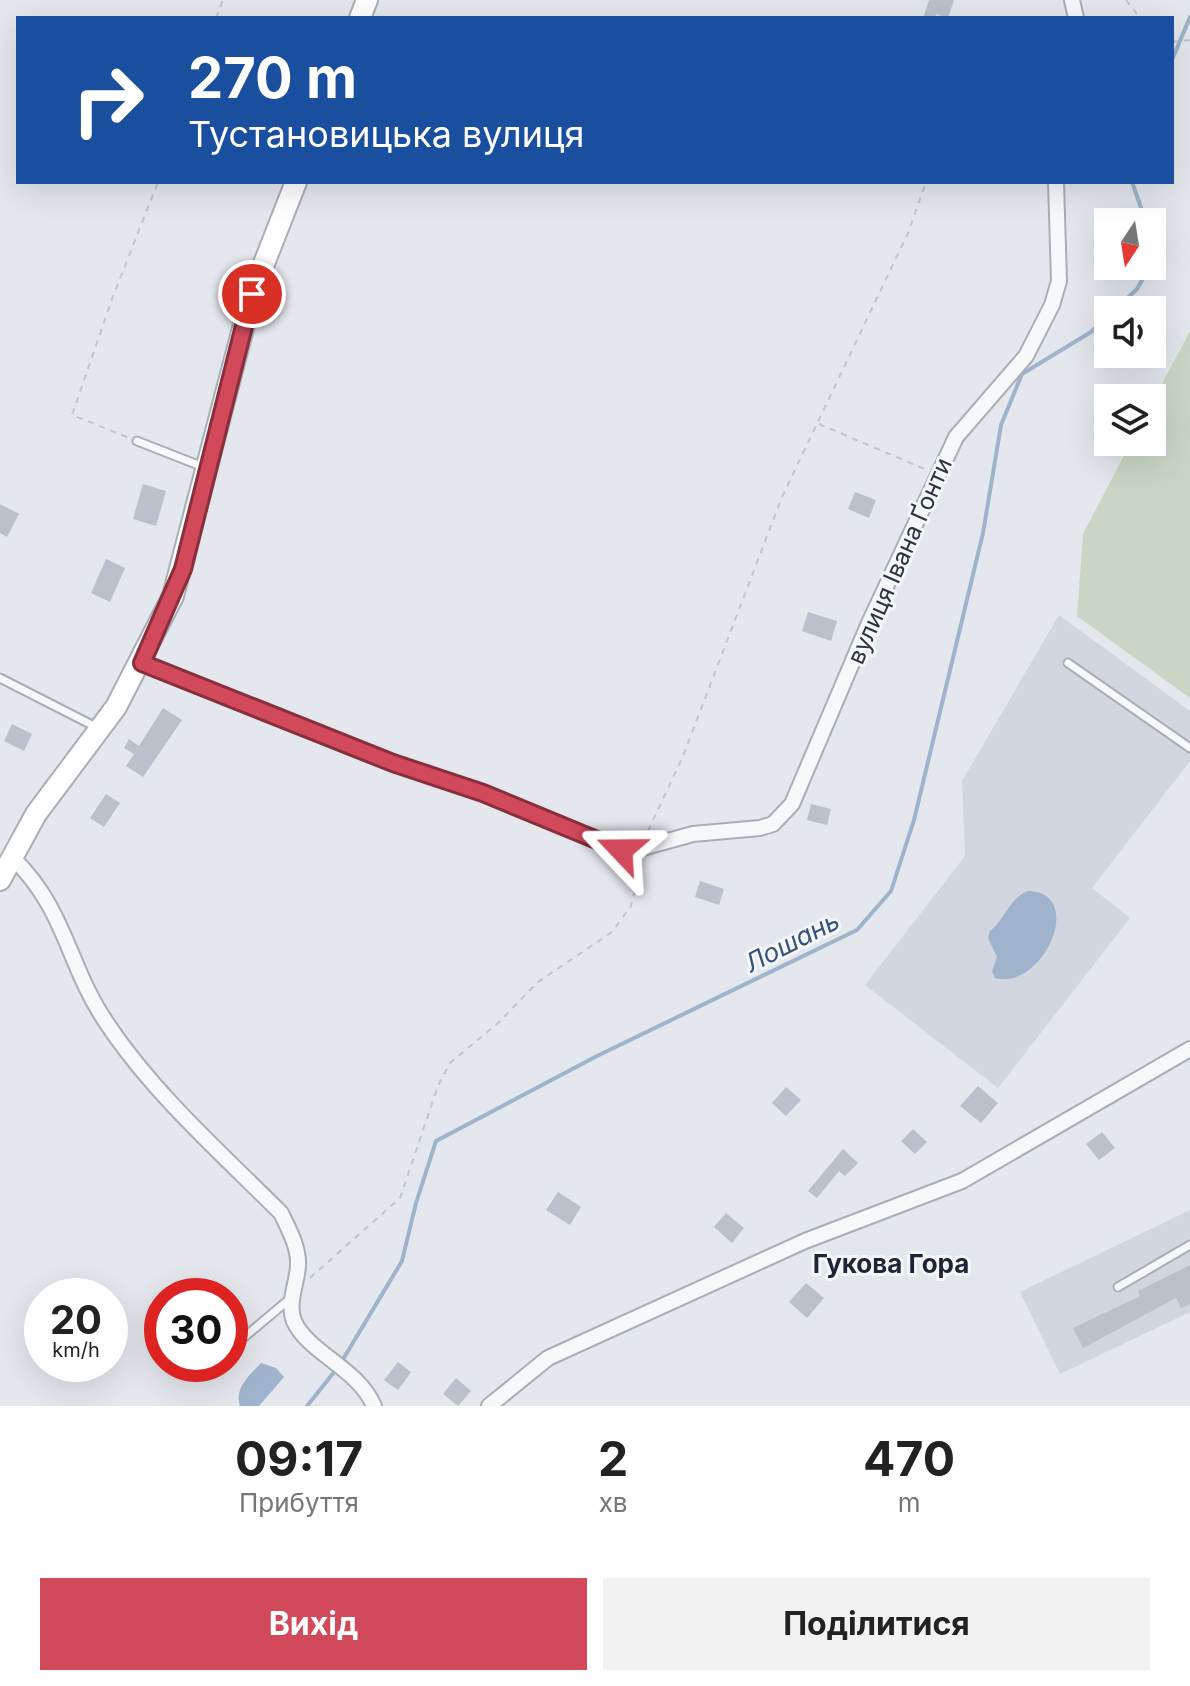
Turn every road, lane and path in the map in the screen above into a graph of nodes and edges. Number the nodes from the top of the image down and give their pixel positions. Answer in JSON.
{"nodes":[{"id":1,"x":1126,"y":0,"type":"edge"},
{"id":2,"x":1138,"y":16,"type":"edge"},
{"id":3,"x":157,"y":184,"type":"edge"},
{"id":4,"x":295,"y":184,"type":"edge"},
{"id":5,"x":925,"y":184,"type":"edge"},
{"id":6,"x":1056,"y":184,"type":"edge"},
{"id":7,"x":818,"y":424,"type":"junction"},
{"id":8,"x":137,"y":441,"type":"joint"},
{"id":9,"x":207,"y":469,"type":"junction"},
{"id":10,"x":937,"y":474,"type":"junction"},
{"id":11,"x":142,"y":663,"type":"junction"},
{"id":12,"x":1068,"y":663,"type":"dead end"},
{"id":13,"x":0,"y":678,"type":"edge"},
{"id":14,"x":100,"y":729,"type":"junction"},
{"id":15,"x":1190,"y":748,"type":"edge"},
{"id":16,"x":644,"y":846,"type":"junction"},
{"id":17,"x":12,"y":857,"type":"junction"},
{"id":18,"x":0,"y":880,"type":"edge"},
{"id":19,"x":1190,"y":1049,"type":"edge"},
{"id":20,"x":1190,"y":1245,"type":"edge"},
{"id":21,"x":1118,"y":1287,"type":"dead end"},
{"id":22,"x":293,"y":1296,"type":"junction"},
{"id":23,"x":248,"y":1334,"type":"edge"},
{"id":24,"x":374,"y":1406,"type":"edge"},
{"id":25,"x":489,"y":1406,"type":"edge"}],
"edges":[{"from":1,"to":2,"type":"path"},
{"from":3,"to":8,"type":"path"},
{"from":4,"to":9,"type":"street"},
{"from":5,"to":7,"type":"path"},
{"from":6,"to":10,"type":"street","name":"вулиця Івана Ґонти"},
{"from":7,"to":10,"type":"path"},
{"from":7,"to":16,"type":"path"},
{"from":8,"to":9,"type":"lane"},
{"from":9,"to":11,"type":"street"},
{"from":10,"to":16,"type":"street","name":"вулиця Івана Ґонти"},
{"from":11,"to":14,"type":"street"},
{"from":11,"to":16,"type":"street","name":"вулиця Івана Ґонти"},
{"from":12,"to":15,"type":"lane"},
{"from":13,"to":14,"type":"lane"},
{"from":14,"to":17,"type":"street"},
{"from":16,"to":22,"type":"path"},
{"from":17,"to":18,"type":"street"},
{"from":17,"to":22,"type":"street"},
{"from":19,"to":25,"type":"street"},
{"from":20,"to":21,"type":"lane"},
{"from":22,"to":23,"type":"lane"},
{"from":22,"to":24,"type":"street"}]}
